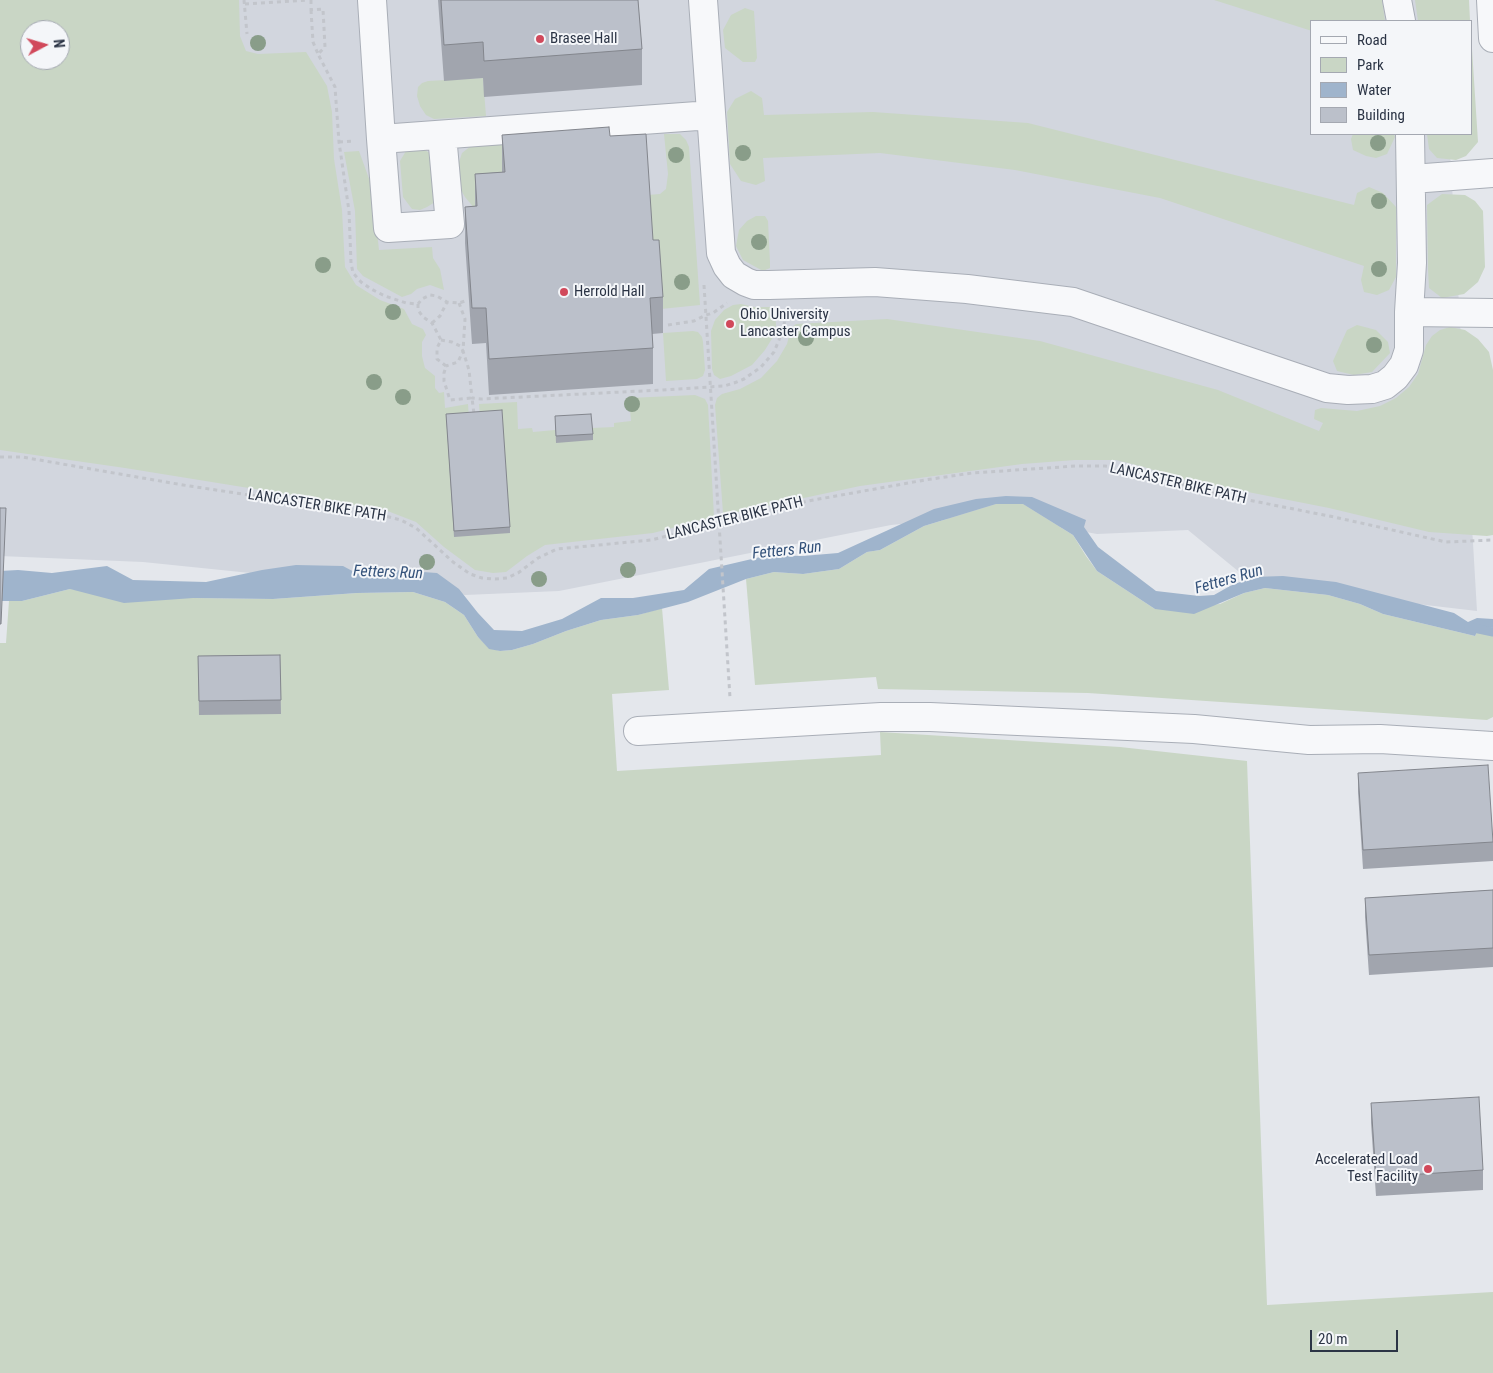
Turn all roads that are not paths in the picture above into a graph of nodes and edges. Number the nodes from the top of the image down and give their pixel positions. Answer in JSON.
{"nodes":[{"id":1,"x":372,"y":0,"type":"edge"},
{"id":2,"x":702,"y":0,"type":"edge"},
{"id":3,"x":1397,"y":0,"type":"edge"},
{"id":4,"x":1491,"y":0,"type":"edge"},
{"id":5,"x":1400,"y":20,"type":"edge"},
{"id":6,"x":1493,"y":38,"type":"edge"},
{"id":7,"x":711,"y":115,"type":"junction"},
{"id":8,"x":442,"y":135,"type":"junction"},
{"id":9,"x":1410,"y":135,"type":"edge"},
{"id":10,"x":369,"y":140,"type":"junction"},
{"id":11,"x":1493,"y":173,"type":"edge"},
{"id":12,"x":1412,"y":180,"type":"junction"},
{"id":13,"x":1409,"y":312,"type":"junction"},
{"id":14,"x":1493,"y":313,"type":"edge"},
{"id":15,"x":638,"y":731,"type":"dead end"},
{"id":16,"x":1493,"y":746,"type":"edge"}],
"edges":[{"from":1,"to":10,"type":"street"},
{"from":2,"to":7,"type":"street"},
{"from":3,"to":5,"type":"street"},
{"from":4,"to":6,"type":"street"},
{"from":7,"to":8,"type":"street"},
{"from":7,"to":13,"type":"street"},
{"from":8,"to":10,"type":"street"},
{"from":8,"to":10,"type":"street"},
{"from":9,"to":12,"type":"street"},
{"from":11,"to":12,"type":"street"},
{"from":12,"to":13,"type":"street"},
{"from":13,"to":14,"type":"street"},
{"from":15,"to":16,"type":"street"}]}
